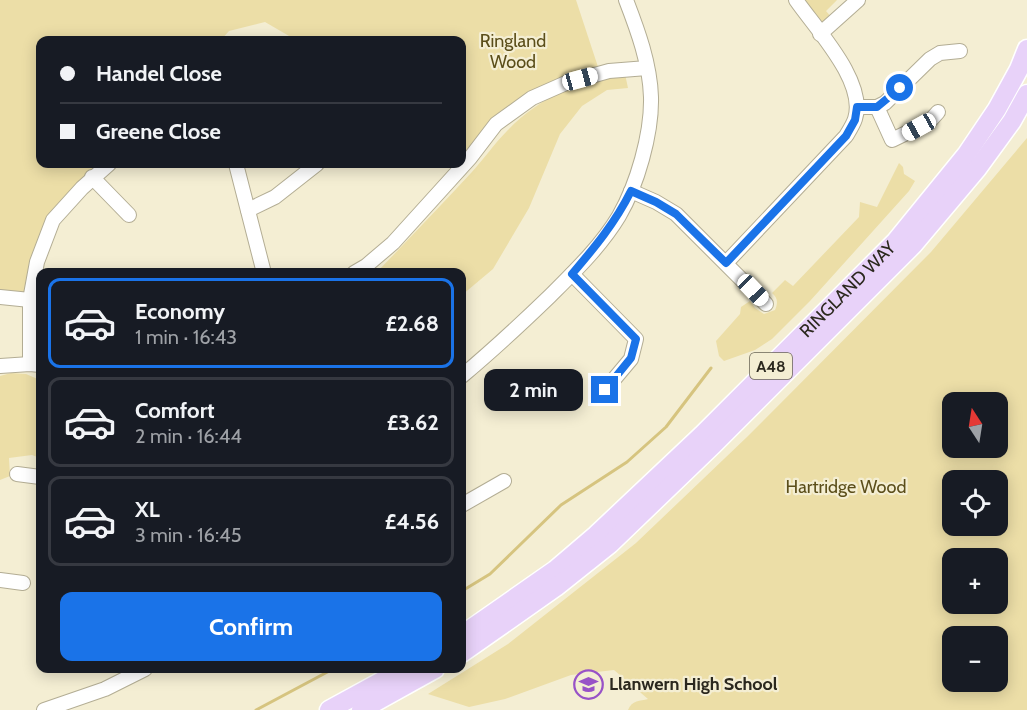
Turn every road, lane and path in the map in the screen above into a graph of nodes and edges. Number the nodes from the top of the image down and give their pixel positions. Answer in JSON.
{"nodes":[{"id":1,"x":626,"y":0,"type":"edge"},
{"id":2,"x":796,"y":0,"type":"edge"},
{"id":3,"x":858,"y":0,"type":"edge"},
{"id":4,"x":820,"y":34,"type":"junction"},
{"id":5,"x":1027,"y":49,"type":"edge"},
{"id":6,"x":960,"y":51,"type":"dead end"},
{"id":7,"x":647,"y":68,"type":"junction"},
{"id":8,"x":1027,"y":94,"type":"edge"},
{"id":9,"x":857,"y":107,"type":"junction"},
{"id":10,"x":877,"y":107,"type":"junction"},
{"id":11,"x":939,"y":112,"type":"dead end"},
{"id":12,"x":466,"y":162,"type":"edge"},
{"id":13,"x":103,"y":168,"type":"edge"},
{"id":14,"x":237,"y":168,"type":"edge"},
{"id":15,"x":312,"y":168,"type":"edge"},
{"id":16,"x":461,"y":168,"type":"edge"},
{"id":17,"x":92,"y":177,"type":"junction"},
{"id":18,"x":631,"y":191,"type":"junction"},
{"id":19,"x":248,"y":210,"type":"junction"},
{"id":20,"x":129,"y":215,"type":"dead end"},
{"id":21,"x":726,"y":263,"type":"junction"},
{"id":22,"x":263,"y":268,"type":"edge"},
{"id":23,"x":363,"y":268,"type":"edge"},
{"id":24,"x":572,"y":274,"type":"junction"},
{"id":25,"x":0,"y":297,"type":"edge"},
{"id":26,"x":30,"y":300,"type":"junction"},
{"id":27,"x":766,"y":304,"type":"dead end"},
{"id":28,"x":35,"y":364,"type":"edge"},
{"id":29,"x":0,"y":366,"type":"edge"},
{"id":30,"x":466,"y":373,"type":"edge"},
{"id":31,"x":605,"y":390,"type":"dead end"},
{"id":32,"x":17,"y":474,"type":"dead end"},
{"id":33,"x":36,"y":476,"type":"edge"},
{"id":34,"x":504,"y":481,"type":"dead end"},
{"id":35,"x":466,"y":503,"type":"edge"},
{"id":36,"x":0,"y":580,"type":"edge"},
{"id":37,"x":23,"y":583,"type":"dead end"},
{"id":38,"x":466,"y":632,"type":"edge"},
{"id":39,"x":466,"y":650,"type":"edge"},
{"id":40,"x":137,"y":673,"type":"edge"},
{"id":41,"x":397,"y":673,"type":"edge"},
{"id":42,"x":428,"y":673,"type":"edge"},
{"id":43,"x":44,"y":710,"type":"edge"},
{"id":44,"x":329,"y":710,"type":"edge"},
{"id":45,"x":361,"y":710,"type":"edge"}],
"edges":[{"from":1,"to":7,"type":"street"},
{"from":2,"to":4,"type":"street"},
{"from":3,"to":4,"type":"street"},
{"from":4,"to":9,"type":"street"},
{"from":5,"to":38,"type":"main road","name":"RINGLAND WAY","number":"A48"},
{"from":6,"to":10,"type":"street"},
{"from":7,"to":12,"type":"street"},
{"from":7,"to":18,"type":"street"},
{"from":8,"to":39,"type":"main road","name":"RINGLAND WAY","number":"A48"},
{"from":9,"to":10,"type":"street"},
{"from":9,"to":21,"type":"street"},
{"from":10,"to":11,"type":"street"},
{"from":13,"to":17,"type":"street"},
{"from":14,"to":19,"type":"street"},
{"from":15,"to":19,"type":"street"},
{"from":16,"to":23,"type":"street"},
{"from":17,"to":20,"type":"street"},
{"from":17,"to":26,"type":"street"},
{"from":18,"to":21,"type":"street"},
{"from":18,"to":24,"type":"street"},
{"from":19,"to":22,"type":"street"},
{"from":21,"to":27,"type":"street"},
{"from":24,"to":30,"type":"street"},
{"from":24,"to":31,"type":"street"},
{"from":25,"to":26,"type":"street"},
{"from":26,"to":28,"type":"street"},
{"from":28,"to":29,"type":"street"},
{"from":32,"to":33,"type":"street"},
{"from":34,"to":35,"type":"street"},
{"from":36,"to":37,"type":"street"},
{"from":40,"to":43,"type":"street"},
{"from":41,"to":44,"type":"main road"},
{"from":42,"to":45,"type":"main road"}]}
